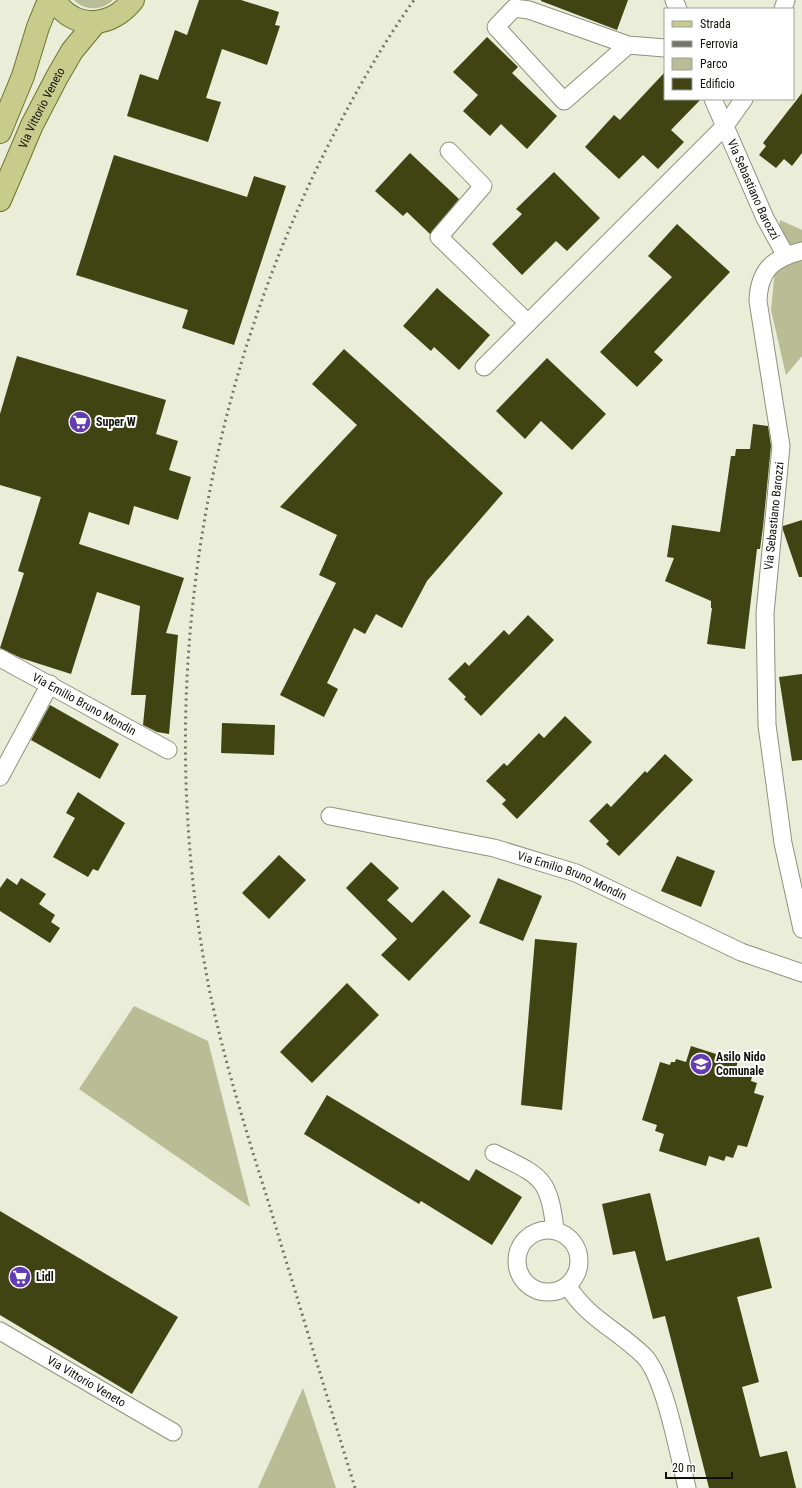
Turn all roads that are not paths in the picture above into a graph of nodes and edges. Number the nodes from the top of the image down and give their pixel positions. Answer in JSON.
{"nodes":[{"id":1,"x":49,"y":0,"type":"edge"},
{"id":2,"x":54,"y":0,"type":"edge"},
{"id":3,"x":133,"y":0,"type":"edge"},
{"id":4,"x":96,"y":22,"type":"junction"},
{"id":5,"x":628,"y":45,"type":"junction"},
{"id":6,"x":664,"y":48,"type":"edge"},
{"id":7,"x":713,"y":100,"type":"edge"},
{"id":8,"x":743,"y":100,"type":"edge"},
{"id":9,"x":724,"y":127,"type":"junction"},
{"id":10,"x":0,"y":132,"type":"edge"},
{"id":11,"x":449,"y":151,"type":"dead end"},
{"id":12,"x":0,"y":200,"type":"edge"},
{"id":13,"x":802,"y":251,"type":"edge"},
{"id":14,"x":786,"y":256,"type":"junction"},
{"id":15,"x":528,"y":323,"type":"junction"},
{"id":16,"x":484,"y":367,"type":"dead end"},
{"id":17,"x":0,"y":658,"type":"edge"},
{"id":18,"x":50,"y":684,"type":"junction"},
{"id":19,"x":168,"y":750,"type":"dead end"},
{"id":20,"x":0,"y":777,"type":"edge"},
{"id":21,"x":330,"y":816,"type":"dead end"},
{"id":22,"x":802,"y":929,"type":"edge"},
{"id":23,"x":802,"y":973,"type":"edge"},
{"id":24,"x":494,"y":1153,"type":"dead end"},
{"id":25,"x":555,"y":1230,"type":"junction"},
{"id":26,"x":568,"y":1286,"type":"junction"},
{"id":27,"x":0,"y":1331,"type":"edge"},
{"id":28,"x":173,"y":1432,"type":"dead end"},
{"id":29,"x":687,"y":1488,"type":"edge"}],
"edges":[{"from":1,"to":10,"type":"main road"},
{"from":2,"to":4,"type":"main road"},
{"from":3,"to":4,"type":"main road"},
{"from":4,"to":12,"type":"main road","name":"Via Vittorio Veneto"},
{"from":5,"to":5,"type":"street"},
{"from":5,"to":6,"type":"street"},
{"from":7,"to":9,"type":"street","name":"Via Sebastiano Barozzi"},
{"from":8,"to":9,"type":"street","name":"Via Sebastiano Barozzi"},
{"from":9,"to":14,"type":"street","name":"Via Sebastiano Barozzi"},
{"from":9,"to":15,"type":"street","name":"Via Sebastiano Barozzi"},
{"from":11,"to":15,"type":"street"},
{"from":13,"to":14,"type":"street"},
{"from":14,"to":22,"type":"street","name":"Via Sebastiano Barozzi"},
{"from":15,"to":16,"type":"street","name":"Via Sebastiano Barozzi"},
{"from":17,"to":18,"type":"street","name":"Via Emilio Bruno Mondin"},
{"from":18,"to":19,"type":"street","name":"Via Emilio Bruno Mondin"},
{"from":18,"to":20,"type":"street"},
{"from":21,"to":23,"type":"street","name":"Via Emilio Bruno Mondin"},
{"from":24,"to":25,"type":"street"},
{"from":25,"to":26,"type":"street"},
{"from":25,"to":26,"type":"street"},
{"from":26,"to":29,"type":"street"},
{"from":27,"to":28,"type":"street","name":"Via Vittorio Veneto"}]}
